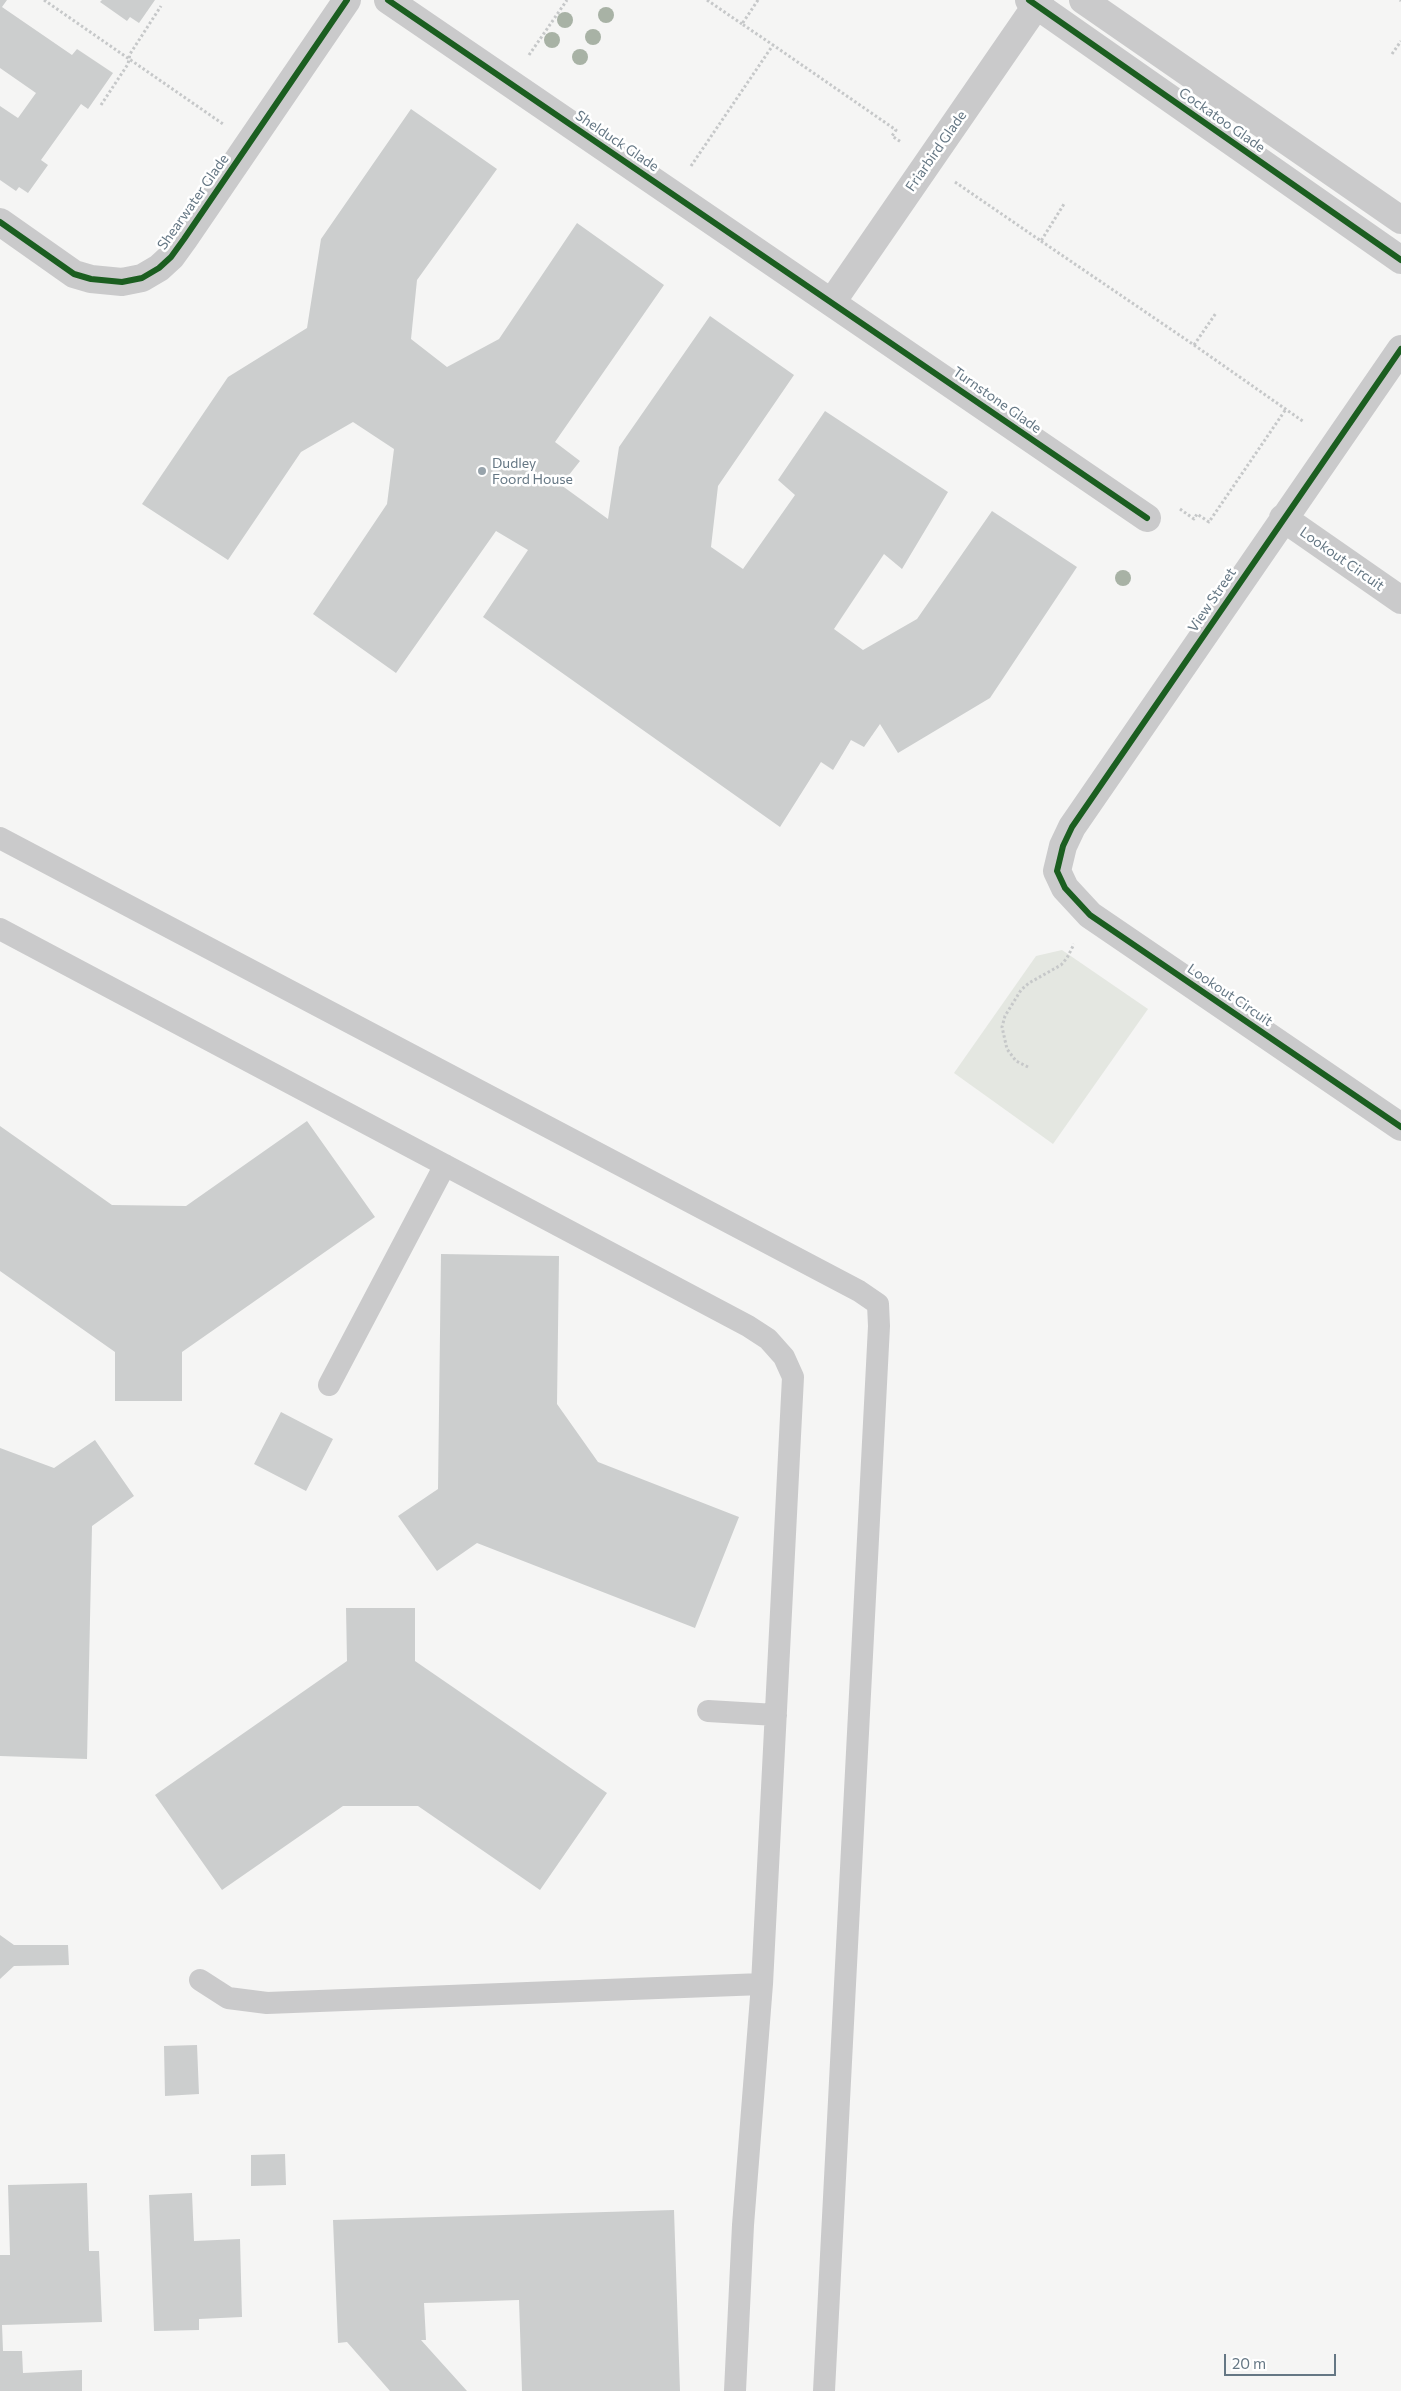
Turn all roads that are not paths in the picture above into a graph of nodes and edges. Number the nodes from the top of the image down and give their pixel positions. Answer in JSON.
{"nodes":[{"id":1,"x":347,"y":0,"type":"edge"},
{"id":2,"x":388,"y":0,"type":"edge"},
{"id":3,"x":1083,"y":0,"type":"edge"},
{"id":4,"x":1035,"y":2,"type":"edge"},
{"id":5,"x":1401,"y":220,"type":"edge"},
{"id":6,"x":0,"y":222,"type":"edge"},
{"id":7,"x":1401,"y":260,"type":"edge"},
{"id":8,"x":832,"y":302,"type":"junction"},
{"id":9,"x":1401,"y":349,"type":"edge"},
{"id":10,"x":1147,"y":518,"type":"dead end"},
{"id":11,"x":1283,"y":518,"type":"junction"},
{"id":12,"x":1401,"y":600,"type":"edge"},
{"id":13,"x":0,"y":838,"type":"edge"},
{"id":14,"x":1057,"y":870,"type":"joint"},
{"id":15,"x":0,"y":930,"type":"edge"},
{"id":16,"x":1401,"y":1127,"type":"edge"},
{"id":17,"x":445,"y":1165,"type":"junction"},
{"id":18,"x":329,"y":1385,"type":"dead end"},
{"id":19,"x":708,"y":1711,"type":"dead end"},
{"id":20,"x":776,"y":1715,"type":"junction"},
{"id":21,"x":200,"y":1980,"type":"dead end"},
{"id":22,"x":762,"y":1984,"type":"junction"},
{"id":23,"x":735,"y":2391,"type":"edge"},
{"id":24,"x":824,"y":2391,"type":"edge"}],
"edges":[{"from":1,"to":6,"type":"street","name":"Shearwater Glade"},
{"from":2,"to":8,"type":"street","name":"Shelduck Glade"},
{"from":3,"to":5,"type":"street","name":"Cockatoo Glade"},
{"from":4,"to":7,"type":"street","name":"Cockatoo Glade"},
{"from":4,"to":8,"type":"street","name":"Friarbird Glade"},
{"from":8,"to":10,"type":"street","name":"Turnstone Glade"},
{"from":9,"to":11,"type":"street","name":"View Street"},
{"from":11,"to":12,"type":"street","name":"Lookout Circuit"},
{"from":11,"to":14,"type":"street","name":"View Street"},
{"from":13,"to":24,"type":"lane"},
{"from":14,"to":16,"type":"street","name":"Lookout Circuit"},
{"from":15,"to":17,"type":"lane"},
{"from":17,"to":18,"type":"lane"},
{"from":17,"to":20,"type":"lane"},
{"from":19,"to":20,"type":"lane"},
{"from":20,"to":22,"type":"lane"},
{"from":21,"to":22,"type":"lane"},
{"from":22,"to":23,"type":"lane"}]}
